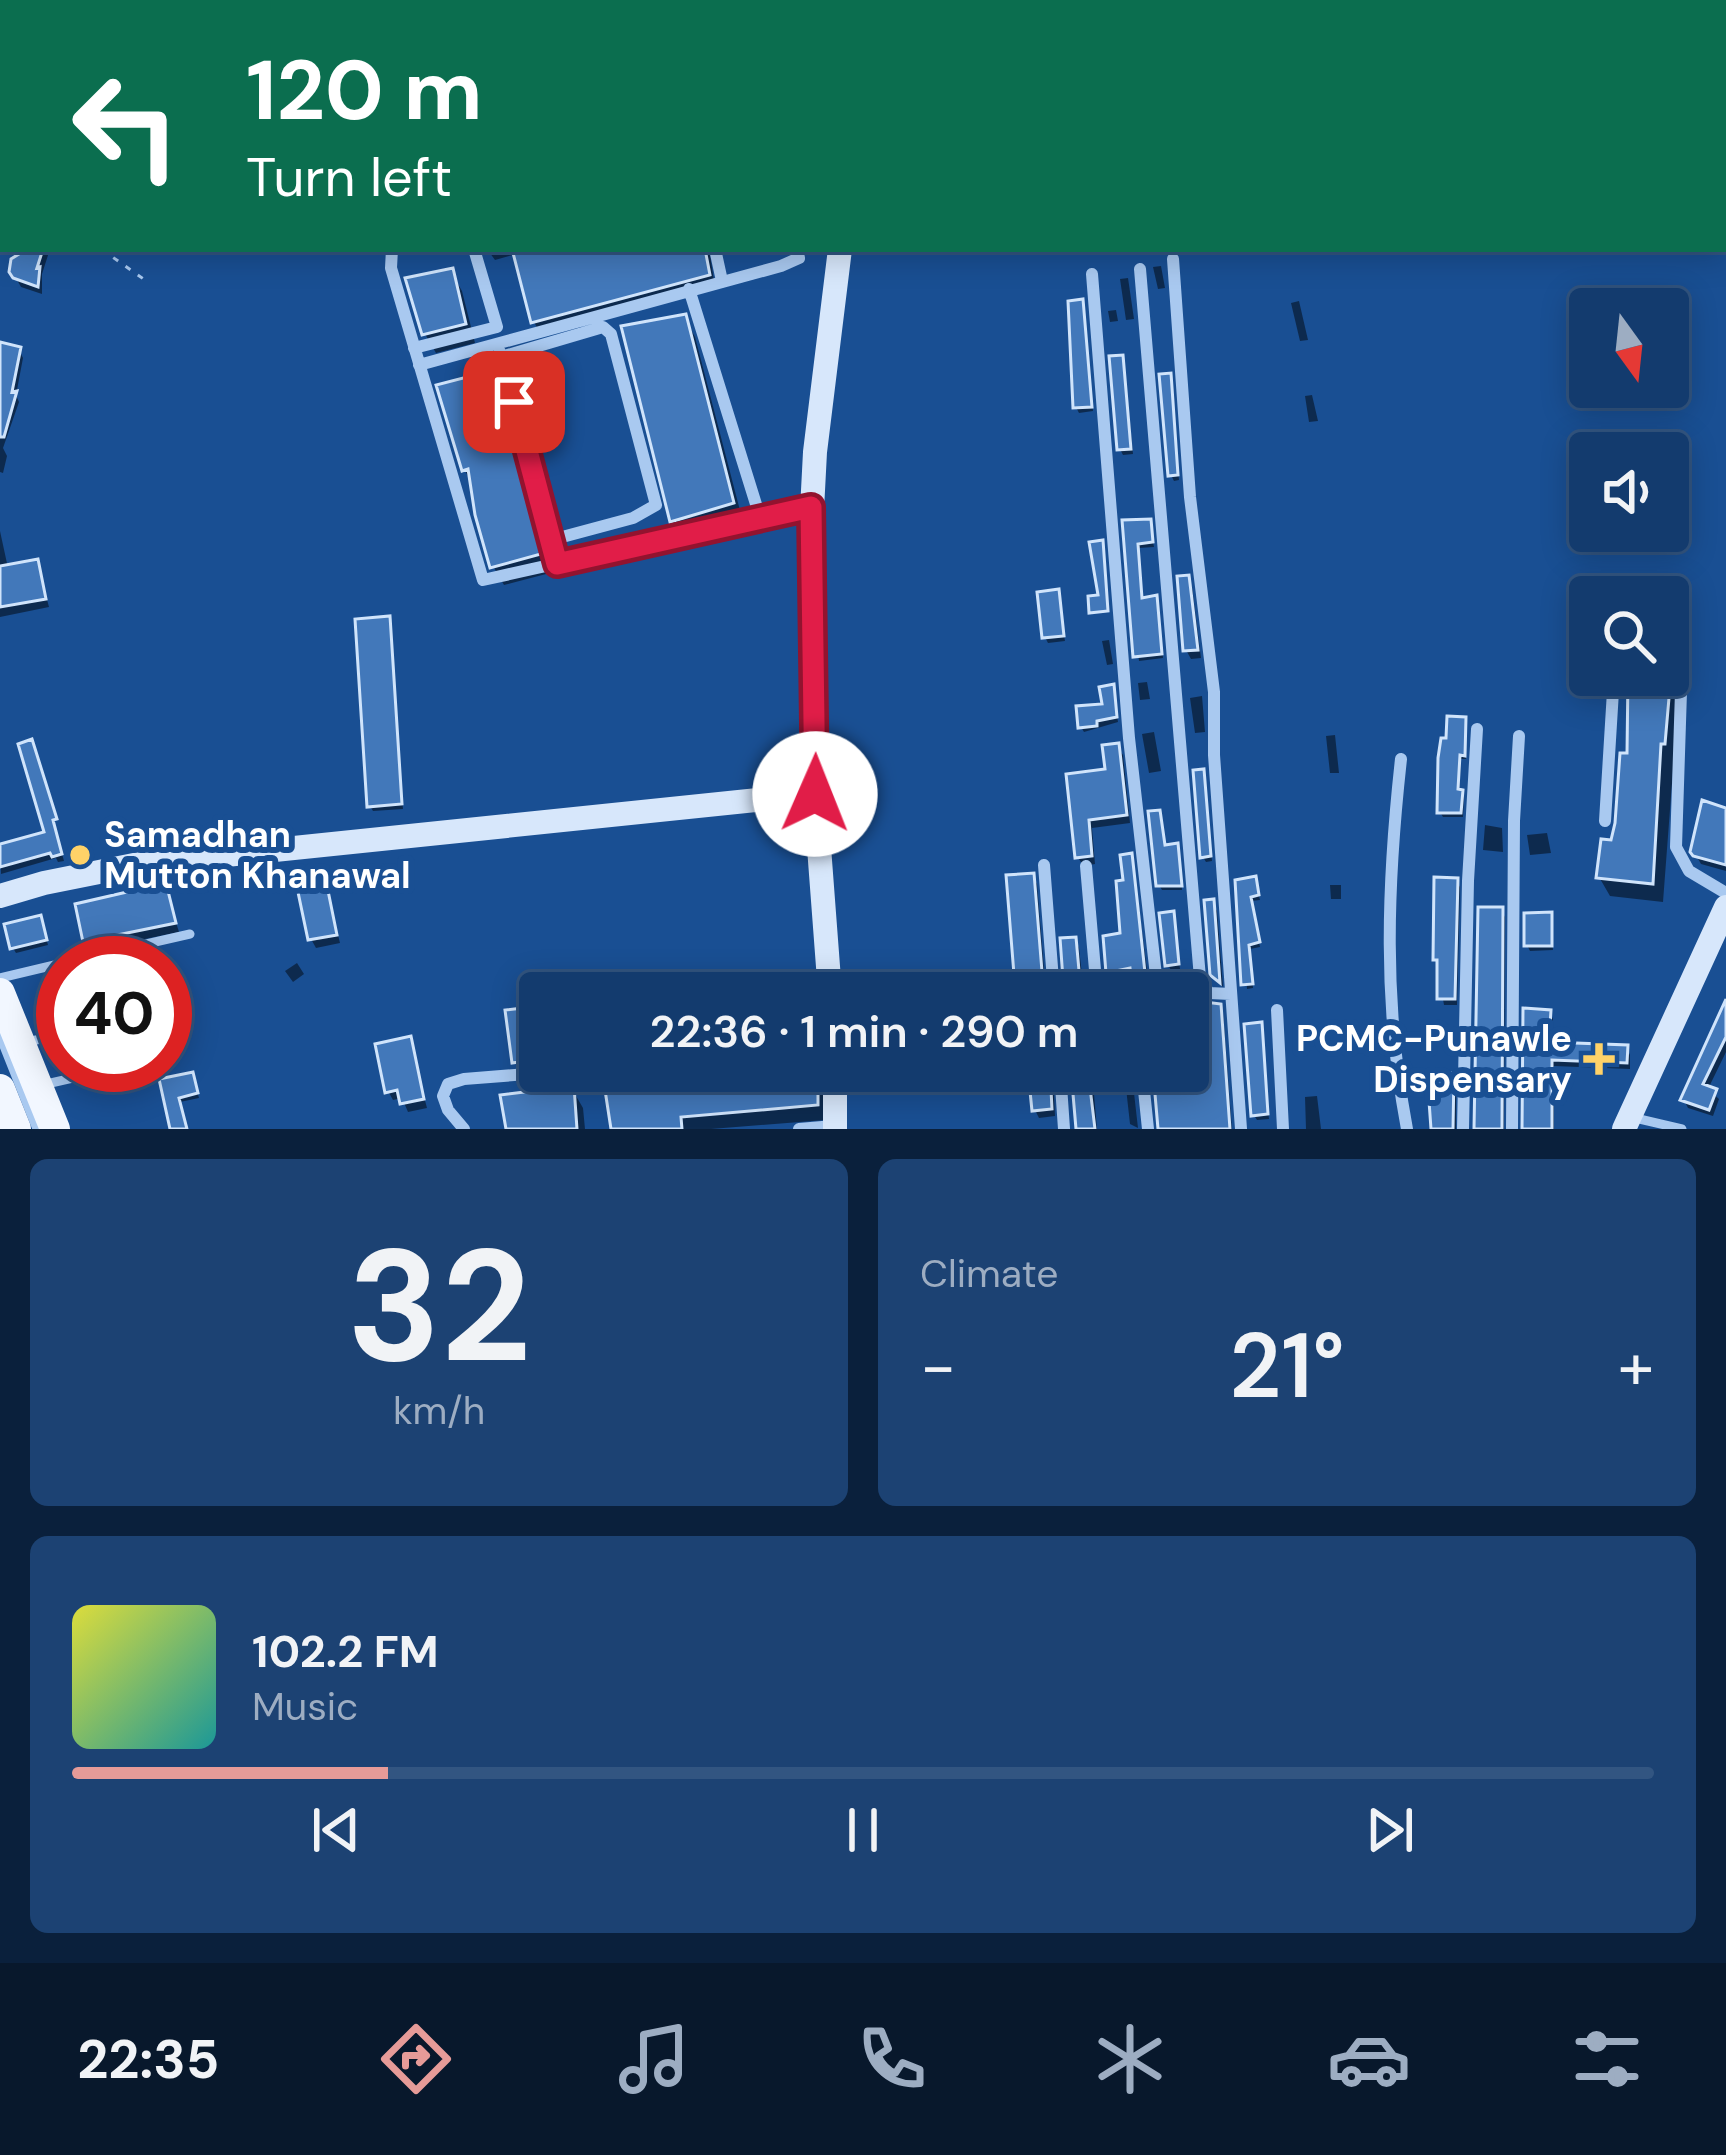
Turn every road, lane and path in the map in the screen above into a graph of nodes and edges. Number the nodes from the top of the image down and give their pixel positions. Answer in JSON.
{"nodes":[{"id":1,"x":104,"y":252,"type":"edge"},
{"id":2,"x":392,"y":252,"type":"edge"},
{"id":3,"x":475,"y":252,"type":"edge"},
{"id":4,"x":716,"y":252,"type":"edge"},
{"id":5,"x":798,"y":252,"type":"edge"},
{"id":6,"x":840,"y":252,"type":"edge"},
{"id":7,"x":1173,"y":259,"type":"dead end"},
{"id":8,"x":1140,"y":269,"type":"dead end"},
{"id":9,"x":1092,"y":274,"type":"dead end"},
{"id":10,"x":146,"y":280,"type":"dead end"},
{"id":11,"x":722,"y":280,"type":"junction"},
{"id":12,"x":689,"y":289,"type":"junction"},
{"id":13,"x":414,"y":348,"type":"junction"},
{"id":14,"x":500,"y":351,"type":"junction"},
{"id":15,"x":419,"y":365,"type":"junction"},
{"id":16,"x":811,"y":507,"type":"junction"},
{"id":17,"x":760,"y":518,"type":"junction"},
{"id":18,"x":551,"y":540,"type":"junction"},
{"id":19,"x":557,"y":564,"type":"junction"},
{"id":20,"x":1613,"y":696,"type":"edge"},
{"id":21,"x":1681,"y":696,"type":"edge"},
{"id":22,"x":1477,"y":729,"type":"dead end"},
{"id":23,"x":1520,"y":736,"type":"dead end"},
{"id":24,"x":1401,"y":759,"type":"dead end"},
{"id":25,"x":815,"y":794,"type":"junction"},
{"id":26,"x":1605,"y":821,"type":"dead end"},
{"id":27,"x":1044,"y":865,"type":"dead end"},
{"id":28,"x":1086,"y":866,"type":"dead end"},
{"id":29,"x":1726,"y":893,"type":"edge"},
{"id":30,"x":0,"y":896,"type":"edge"},
{"id":31,"x":1726,"y":907,"type":"edge"},
{"id":32,"x":190,"y":934,"type":"dead end"},
{"id":33,"x":181,"y":936,"type":"edge"},
{"id":34,"x":36,"y":969,"type":"edge"},
{"id":35,"x":829,"y":972,"type":"edge"},
{"id":36,"x":1052,"y":972,"type":"edge"},
{"id":37,"x":1095,"y":972,"type":"edge"},
{"id":38,"x":1156,"y":972,"type":"edge"},
{"id":39,"x":0,"y":977,"type":"edge"},
{"id":40,"x":0,"y":993,"type":"edge"},
{"id":41,"x":1231,"y":994,"type":"junction"},
{"id":42,"x":1277,"y":1010,"type":"dead end"},
{"id":43,"x":10,"y":1040,"type":"edge"},
{"id":44,"x":519,"y":1076,"type":"edge"},
{"id":45,"x":36,"y":1083,"type":"edge"},
{"id":46,"x":0,"y":1089,"type":"edge"},
{"id":47,"x":40,"y":1092,"type":"edge"},
{"id":48,"x":835,"y":1092,"type":"edge"},
{"id":49,"x":1061,"y":1092,"type":"edge"},
{"id":50,"x":1144,"y":1092,"type":"edge"},
{"id":51,"x":1626,"y":1123,"type":"edge"},
{"id":52,"x":836,"y":1127,"type":"edge"},
{"id":53,"x":16,"y":1129,"type":"edge"},
{"id":54,"x":38,"y":1129,"type":"edge"},
{"id":55,"x":55,"y":1129,"type":"edge"},
{"id":56,"x":464,"y":1129,"type":"edge"},
{"id":57,"x":799,"y":1129,"type":"edge"},
{"id":58,"x":1064,"y":1129,"type":"edge"},
{"id":59,"x":1148,"y":1129,"type":"edge"},
{"id":60,"x":1240,"y":1129,"type":"edge"},
{"id":61,"x":1283,"y":1129,"type":"edge"},
{"id":62,"x":1407,"y":1129,"type":"edge"},
{"id":63,"x":1463,"y":1129,"type":"edge"},
{"id":64,"x":1512,"y":1129,"type":"edge"},
{"id":65,"x":1682,"y":1129,"type":"edge"}],
"edges":[{"from":1,"to":10,"type":"path"},
{"from":2,"to":13,"type":"street"},
{"from":3,"to":13,"type":"street"},
{"from":4,"to":11,"type":"street"},
{"from":5,"to":11,"type":"street"},
{"from":6,"to":16,"type":"street"},
{"from":7,"to":41,"type":"street"},
{"from":8,"to":41,"type":"street"},
{"from":9,"to":38,"type":"street"},
{"from":11,"to":12,"type":"street"},
{"from":12,"to":14,"type":"street"},
{"from":12,"to":17,"type":"street"},
{"from":13,"to":15,"type":"street"},
{"from":14,"to":15,"type":"street"},
{"from":14,"to":18,"type":"street"},
{"from":14,"to":18,"type":"street"},
{"from":15,"to":19,"type":"street"},
{"from":16,"to":17,"type":"street"},
{"from":16,"to":25,"type":"street"},
{"from":17,"to":19,"type":"street"},
{"from":18,"to":19,"type":"street"},
{"from":20,"to":26,"type":"street"},
{"from":21,"to":29,"type":"street"},
{"from":22,"to":63,"type":"street"},
{"from":23,"to":64,"type":"street"},
{"from":24,"to":62,"type":"street"},
{"from":25,"to":30,"type":"street"},
{"from":25,"to":35,"type":"street"},
{"from":27,"to":36,"type":"street"},
{"from":28,"to":37,"type":"street"},
{"from":31,"to":51,"type":"street"},
{"from":32,"to":33,"type":"lane"},
{"from":34,"to":39,"type":"lane"},
{"from":40,"to":43,"type":"main road"},
{"from":41,"to":60,"type":"street"},
{"from":42,"to":61,"type":"street"},
{"from":43,"to":45,"type":"main road"},
{"from":43,"to":54,"type":"lane"},
{"from":44,"to":56,"type":"street"},
{"from":46,"to":53,"type":"main road"},
{"from":47,"to":55,"type":"main road"},
{"from":48,"to":52,"type":"street"},
{"from":49,"to":58,"type":"street"},
{"from":50,"to":59,"type":"street"},
{"from":51,"to":65,"type":"lane"},
{"from":52,"to":57,"type":"street"}]}
